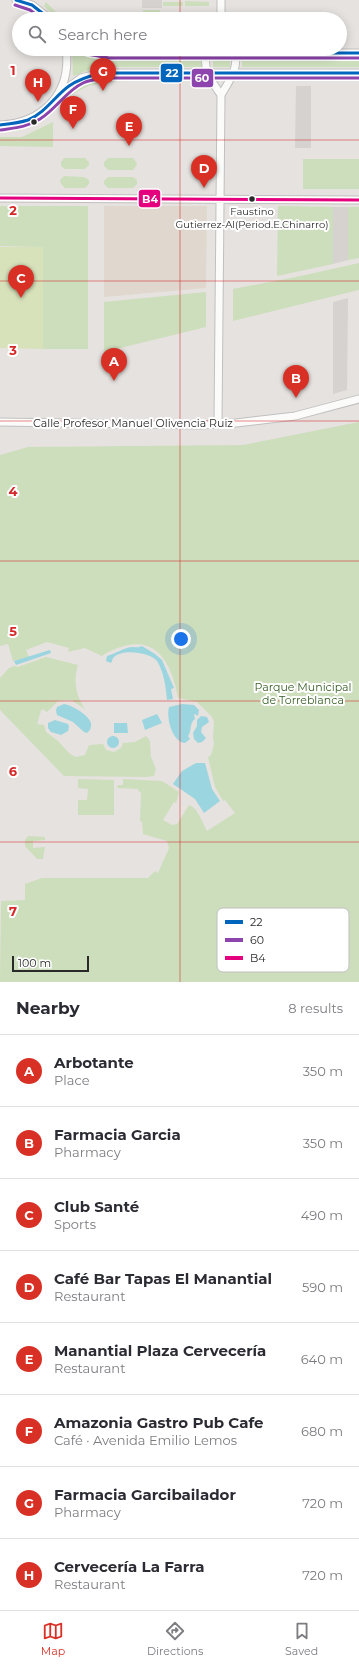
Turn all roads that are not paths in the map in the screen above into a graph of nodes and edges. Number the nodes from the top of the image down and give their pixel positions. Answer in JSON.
{"nodes":[{"id":1,"x":16,"y":0,"type":"edge"},
{"id":2,"x":221,"y":0,"type":"edge"},
{"id":3,"x":40,"y":12,"type":"edge"},
{"id":4,"x":221,"y":12,"type":"edge"},
{"id":5,"x":347,"y":53,"type":"edge"},
{"id":6,"x":359,"y":53,"type":"edge"},
{"id":7,"x":67,"y":56,"type":"edge"},
{"id":8,"x":208,"y":56,"type":"edge"},
{"id":9,"x":234,"y":56,"type":"edge"},
{"id":10,"x":207,"y":73,"type":"junction"},
{"id":11,"x":235,"y":73,"type":"junction"},
{"id":12,"x":359,"y":73,"type":"edge"},
{"id":13,"x":221,"y":95,"type":"junction"},
{"id":14,"x":57,"y":96,"type":"junction"},
{"id":15,"x":0,"y":125,"type":"edge"},
{"id":16,"x":0,"y":198,"type":"edge"},
{"id":17,"x":220,"y":199,"type":"junction"},
{"id":18,"x":359,"y":200,"type":"edge"},
{"id":19,"x":359,"y":399,"type":"edge"},
{"id":20,"x":0,"y":422,"type":"edge"},
{"id":21,"x":218,"y":424,"type":"junction"}],
"edges":[{"from":1,"to":3,"type":"street"},
{"from":2,"to":4,"type":"street"},
{"from":5,"to":6,"type":"street"},
{"from":7,"to":14,"type":"street"},
{"from":8,"to":10,"type":"street"},
{"from":9,"to":11,"type":"street"},
{"from":10,"to":11,"type":"street"},
{"from":10,"to":13,"type":"street"},
{"from":10,"to":14,"type":"street"},
{"from":11,"to":12,"type":"street"},
{"from":11,"to":13,"type":"street"},
{"from":13,"to":17,"type":"street"},
{"from":14,"to":15,"type":"street"},
{"from":16,"to":17,"type":"street"},
{"from":17,"to":18,"type":"street"},
{"from":17,"to":21,"type":"street"},
{"from":19,"to":21,"type":"street","name":"Calle Profesor Manuel Olivencia Ruiz"},
{"from":20,"to":21,"type":"street","name":"Calle Profesor Manuel Olivencia Ruiz"}]}
